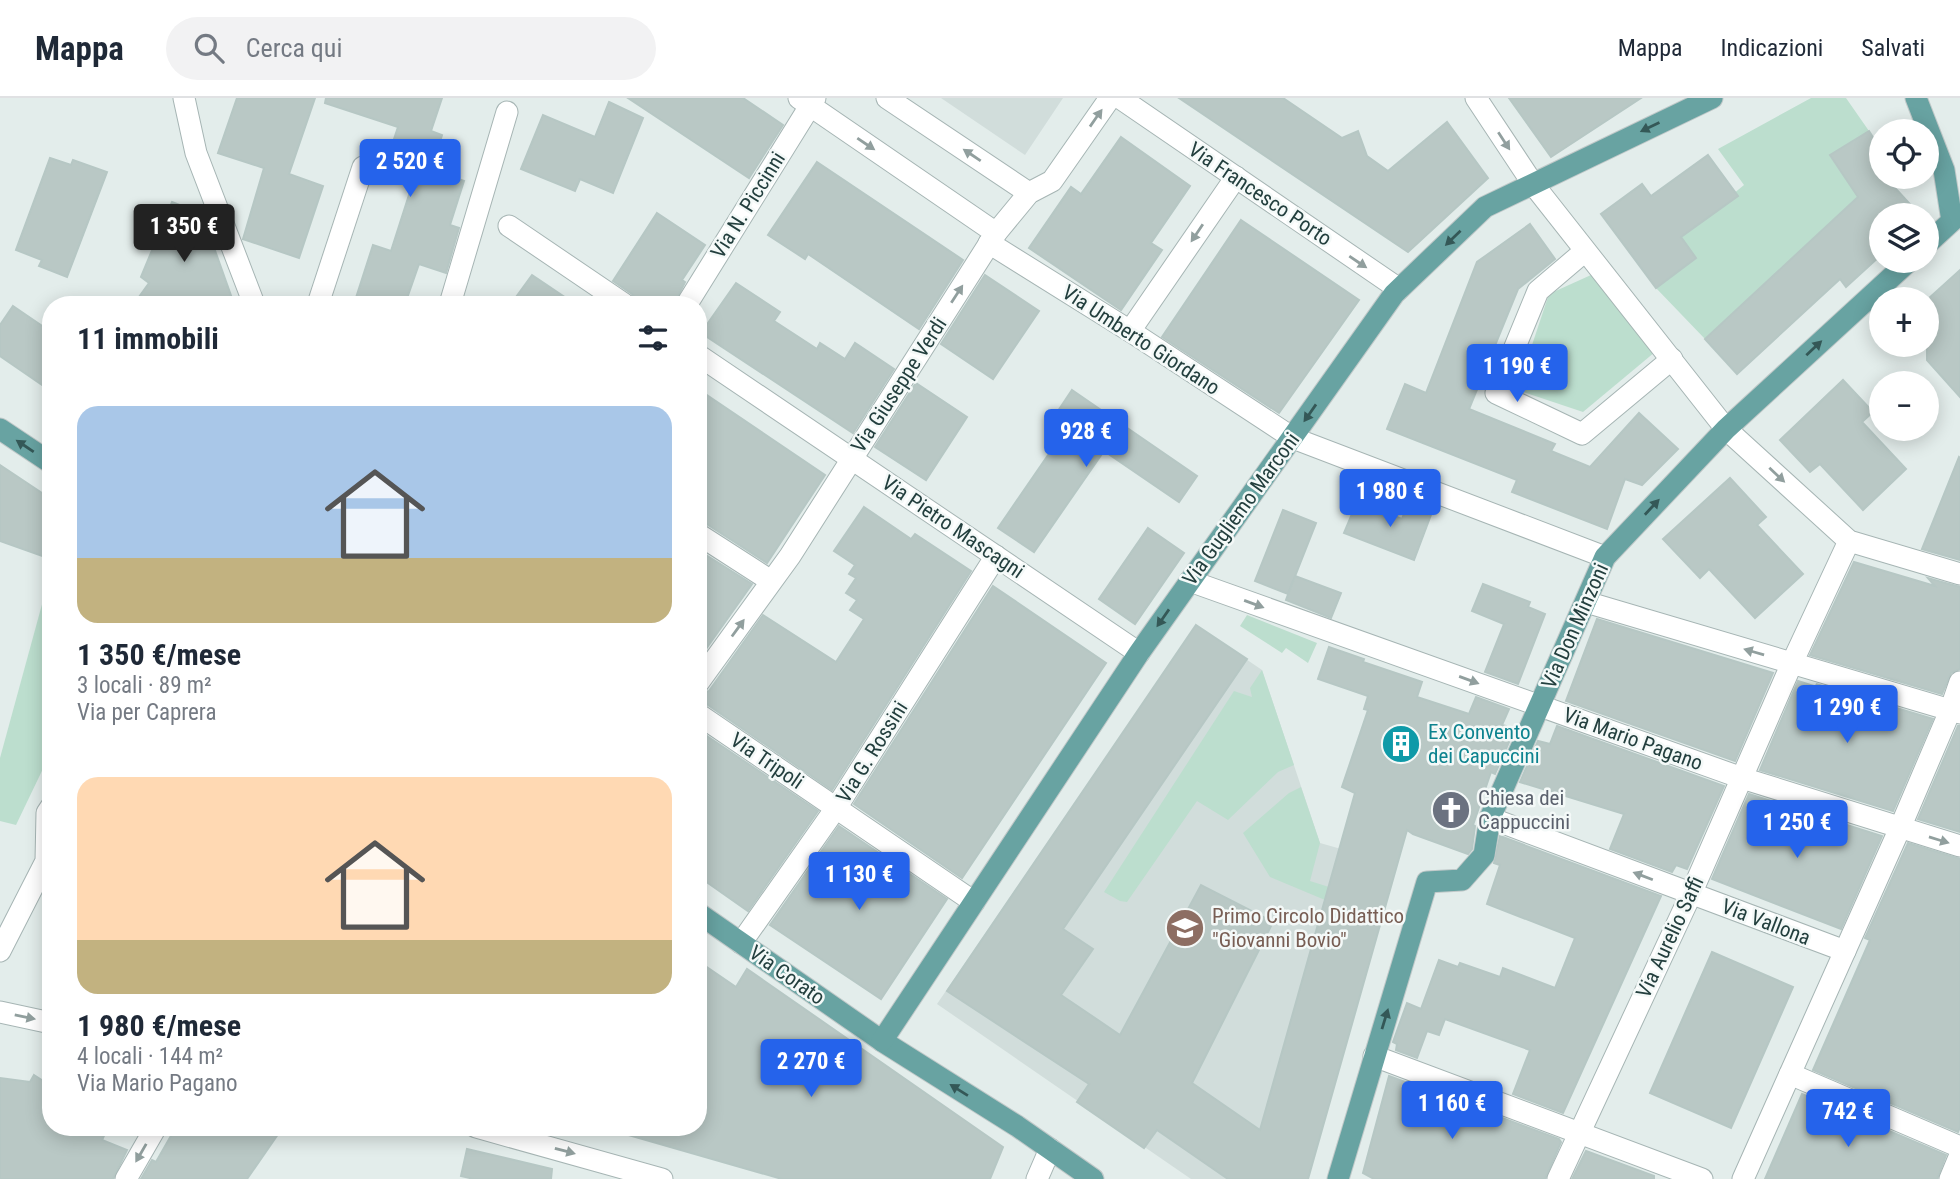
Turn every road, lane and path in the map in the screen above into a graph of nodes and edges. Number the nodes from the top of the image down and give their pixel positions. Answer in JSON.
{"nodes":[{"id":1,"x":184,"y":98,"type":"edge"},
{"id":2,"x":887,"y":98,"type":"edge"},
{"id":3,"x":1110,"y":98,"type":"edge"},
{"id":4,"x":1121,"y":98,"type":"edge"},
{"id":5,"x":1476,"y":98,"type":"edge"},
{"id":6,"x":1712,"y":98,"type":"edge"},
{"id":7,"x":1916,"y":98,"type":"edge"},
{"id":8,"x":808,"y":100,"type":"edge"},
{"id":9,"x":507,"y":111,"type":"dead end"},
{"id":10,"x":363,"y":167,"type":"dead end"},
{"id":11,"x":1952,"y":173,"type":"edge"},
{"id":12,"x":1236,"y":177,"type":"junction"},
{"id":13,"x":1533,"y":184,"type":"junction"},
{"id":14,"x":1029,"y":192,"type":"junction"},
{"id":15,"x":509,"y":226,"type":"dead end"},
{"id":16,"x":1939,"y":232,"type":"edge"},
{"id":17,"x":993,"y":238,"type":"junction"},
{"id":18,"x":1586,"y":251,"type":"junction"},
{"id":19,"x":1896,"y":273,"type":"edge"},
{"id":20,"x":1399,"y":289,"type":"junction"},
{"id":21,"x":251,"y":296,"type":"edge"},
{"id":22,"x":321,"y":296,"type":"edge"},
{"id":23,"x":452,"y":296,"type":"edge"},
{"id":24,"x":612,"y":296,"type":"edge"},
{"id":25,"x":692,"y":296,"type":"edge"},
{"id":26,"x":1130,"y":331,"type":"junction"},
{"id":27,"x":1671,"y":359,"type":"junction"},
{"id":28,"x":707,"y":361,"type":"edge"},
{"id":29,"x":0,"y":429,"type":"edge"},
{"id":30,"x":1726,"y":429,"type":"junction"},
{"id":31,"x":1293,"y":438,"type":"junction"},
{"id":32,"x":42,"y":457,"type":"edge"},
{"id":33,"x":852,"y":458,"type":"junction"},
{"id":34,"x":707,"y":540,"type":"edge"},
{"id":35,"x":1849,"y":541,"type":"junction"},
{"id":36,"x":996,"y":556,"type":"junction"},
{"id":37,"x":1605,"y":557,"type":"junction"},
{"id":38,"x":1960,"y":574,"type":"edge"},
{"id":39,"x":1190,"y":581,"type":"junction"},
{"id":40,"x":771,"y":582,"type":"junction"},
{"id":41,"x":1586,"y":602,"type":"junction"},
{"id":42,"x":1139,"y":653,"type":"junction"},
{"id":43,"x":1792,"y":663,"type":"junction"},
{"id":44,"x":707,"y":671,"type":"edge"},
{"id":45,"x":1960,"y":682,"type":"edge"},
{"id":46,"x":1540,"y":706,"type":"junction"},
{"id":47,"x":1955,"y":712,"type":"edge"},
{"id":48,"x":707,"y":720,"type":"edge"},
{"id":49,"x":1742,"y":778,"type":"junction"},
{"id":50,"x":836,"y":808,"type":"junction"},
{"id":51,"x":1490,"y":818,"type":"junction"},
{"id":52,"x":1900,"y":828,"type":"junction"},
{"id":53,"x":1960,"y":846,"type":"edge"},
{"id":54,"x":42,"y":869,"type":"edge"},
{"id":55,"x":1691,"y":894,"type":"junction"},
{"id":56,"x":974,"y":902,"type":"junction"},
{"id":57,"x":707,"y":919,"type":"edge"},
{"id":58,"x":741,"y":943,"type":"junction"},
{"id":59,"x":0,"y":951,"type":"edge"},
{"id":60,"x":1845,"y":951,"type":"junction"},
{"id":61,"x":0,"y":1012,"type":"edge"},
{"id":62,"x":42,"y":1021,"type":"edge"},
{"id":63,"x":881,"y":1041,"type":"junction"},
{"id":64,"x":1374,"y":1056,"type":"junction"},
{"id":65,"x":1790,"y":1074,"type":"junction"},
{"id":66,"x":1579,"y":1133,"type":"junction"},
{"id":67,"x":151,"y":1136,"type":"edge"},
{"id":68,"x":505,"y":1136,"type":"edge"},
{"id":69,"x":1960,"y":1147,"type":"edge"},
{"id":70,"x":1050,"y":1149,"type":"junction"},
{"id":71,"x":1960,"y":1155,"type":"edge"},
{"id":72,"x":625,"y":1173,"type":"edge"},
{"id":73,"x":1343,"y":1177,"type":"edge"},
{"id":74,"x":126,"y":1179,"type":"edge"},
{"id":75,"x":662,"y":1179,"type":"edge"},
{"id":76,"x":1037,"y":1179,"type":"edge"},
{"id":77,"x":1093,"y":1179,"type":"edge"},
{"id":78,"x":1558,"y":1179,"type":"edge"},
{"id":79,"x":1702,"y":1179,"type":"edge"},
{"id":80,"x":1743,"y":1179,"type":"edge"},
{"id":81,"x":1950,"y":1179,"type":"edge"}],
"edges":[{"from":1,"to":21,"type":"street"},
{"from":14,"to":2,"type":"street","one_way":true},
{"from":14,"to":3,"type":"street","name":"Via Giuseppe Verdi","one_way":true},
{"from":4,"to":12,"type":"street","name":"Via Francesco Porto"},
{"from":5,"to":13,"type":"street","one_way":true},
{"from":6,"to":13,"type":"main road","name":"Via Gugliemo Marconi","one_way":true},
{"from":7,"to":11,"type":"main road"},
{"from":8,"to":17,"type":"street","name":"Via Umberto Giordano","one_way":true},
{"from":8,"to":25,"type":"street","name":"Via N. Piccinni"},
{"from":9,"to":23,"type":"street"},
{"from":10,"to":22,"type":"street"},
{"from":11,"to":16,"type":"main road"},
{"from":12,"to":20,"type":"street","name":"Via Francesco Porto","one_way":true},
{"from":12,"to":26,"type":"street","one_way":true},
{"from":13,"to":18,"type":"street"},
{"from":13,"to":20,"type":"main road","name":"Via Gugliemo Marconi","one_way":true},
{"from":14,"to":17,"type":"street","name":"Via Giuseppe Verdi"},
{"from":15,"to":24,"type":"street"},
{"from":17,"to":26,"type":"street","name":"Via Umberto Giordano"},
{"from":33,"to":17,"type":"street","name":"Via Giuseppe Verdi","one_way":true},
{"from":18,"to":27,"type":"street"},
{"from":18,"to":27,"type":"street"},
{"from":30,"to":19,"type":"main road","name":"Via Don Minzoni","one_way":true},
{"from":20,"to":31,"type":"main road","name":"Via Gugliemo Marconi","one_way":true},
{"from":26,"to":31,"type":"street","name":"Via Umberto Giordano"},
{"from":27,"to":30,"type":"street"},
{"from":28,"to":33,"type":"street","name":"Via Pietro Mascagni"},
{"from":32,"to":29,"type":"main road","one_way":true},
{"from":30,"to":35,"type":"street","one_way":true},
{"from":37,"to":30,"type":"main road","name":"Via Don Minzoni","one_way":true},
{"from":31,"to":37,"type":"street","name":"Via Umberto Giordano"},
{"from":31,"to":39,"type":"main road","name":"Via Gugliemo Marconi"},
{"from":33,"to":36,"type":"street","name":"Via Pietro Mascagni"},
{"from":33,"to":40,"type":"street","name":"Via Giuseppe Verdi"},
{"from":34,"to":40,"type":"street"},
{"from":35,"to":38,"type":"street"},
{"from":35,"to":43,"type":"street","name":"Via Aurelio Saffi"},
{"from":36,"to":42,"type":"street","name":"Via Pietro Mascagni"},
{"from":36,"to":50,"type":"street","name":"Via G. Rossini"},
{"from":37,"to":41,"type":"main road","name":"Via Don Minzoni"},
{"from":39,"to":42,"type":"main road","name":"Via Gugliemo Marconi","one_way":true},
{"from":39,"to":46,"type":"street","name":"Via Mario Pagano","one_way":true},
{"from":44,"to":40,"type":"street","name":"Via Giuseppe Verdi","one_way":true},
{"from":43,"to":41,"type":"street","one_way":true},
{"from":41,"to":46,"type":"main road","name":"Via Don Minzoni"},
{"from":42,"to":56,"type":"main road","name":"Via Gugliemo Marconi"},
{"from":43,"to":47,"type":"street"},
{"from":43,"to":49,"type":"street","name":"Via Aurelio Saffi"},
{"from":45,"to":47,"type":"street"},
{"from":46,"to":49,"type":"street","name":"Via Mario Pagano"},
{"from":46,"to":51,"type":"main road","name":"Via Don Minzoni"},
{"from":47,"to":52,"type":"street"},
{"from":48,"to":50,"type":"street","name":"Via Tripoli"},
{"from":49,"to":52,"type":"street","name":"Via Mario Pagano"},
{"from":49,"to":55,"type":"street","name":"Via Aurelio Saffi"},
{"from":50,"to":56,"type":"street","name":"Via Tripoli"},
{"from":50,"to":58,"type":"street","name":"Via G. Rossini"},
{"from":55,"to":51,"type":"street","name":"Via Vallona","one_way":true},
{"from":64,"to":51,"type":"main road","name":"Via Don Minzoni","one_way":true},
{"from":52,"to":53,"type":"street","name":"Via Mario Pagano","one_way":true},
{"from":52,"to":60,"type":"street"},
{"from":54,"to":59,"type":"street"},
{"from":55,"to":60,"type":"street","name":"Via Vallona"},
{"from":55,"to":66,"type":"street","name":"Via Aurelio Saffi"},
{"from":56,"to":63,"type":"main road","name":"Via Gugliemo Marconi"},
{"from":57,"to":58,"type":"main road","name":"Via Corato"},
{"from":58,"to":63,"type":"main road","name":"Via Corato"},
{"from":60,"to":65,"type":"street"},
{"from":61,"to":62,"type":"street","one_way":true},
{"from":70,"to":63,"type":"main road","name":"Via Corato","one_way":true},
{"from":64,"to":66,"type":"street"},
{"from":64,"to":73,"type":"main road","name":"Via Don Minzoni"},
{"from":65,"to":69,"type":"street"},
{"from":65,"to":80,"type":"street"},
{"from":66,"to":78,"type":"street","name":"Via Aurelio Saffi"},
{"from":66,"to":79,"type":"street"},
{"from":67,"to":74,"type":"street","one_way":true},
{"from":68,"to":72,"type":"street","one_way":true},
{"from":70,"to":76,"type":"street"},
{"from":70,"to":77,"type":"main road","name":"Via Corato"},
{"from":71,"to":81,"type":"street"},
{"from":72,"to":75,"type":"street"}]}
